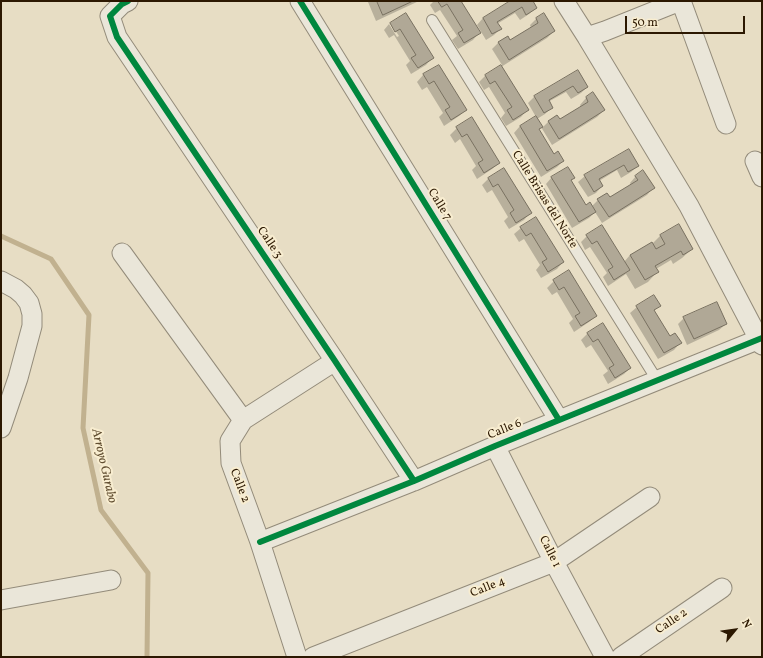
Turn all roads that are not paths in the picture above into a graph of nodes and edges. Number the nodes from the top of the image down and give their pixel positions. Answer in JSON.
{"nodes":[{"id":1,"x":128,"y":1,"type":"edge"},
{"id":2,"x":300,"y":1,"type":"edge"},
{"id":3,"x":564,"y":1,"type":"edge"},
{"id":4,"x":681,"y":1,"type":"edge"},
{"id":5,"x":432,"y":20,"type":"dead end"},
{"id":6,"x":586,"y":37,"type":"junction"},
{"id":7,"x":726,"y":124,"type":"dead end"},
{"id":8,"x":122,"y":253,"type":"dead end"},
{"id":9,"x":1,"y":281,"type":"edge"},
{"id":10,"x":761,"y":340,"type":"edge"},
{"id":11,"x":335,"y":361,"type":"junction"},
{"id":12,"x":657,"y":380,"type":"junction"},
{"id":13,"x":243,"y":420,"type":"junction"},
{"id":14,"x":559,"y":420,"type":"junction"},
{"id":15,"x":1,"y":428,"type":"edge"},
{"id":16,"x":495,"y":446,"type":"junction"},
{"id":17,"x":414,"y":481,"type":"junction"},
{"id":18,"x":650,"y":497,"type":"dead end"},
{"id":19,"x":260,"y":542,"type":"junction"},
{"id":20,"x":554,"y":562,"type":"junction"},
{"id":21,"x":111,"y":580,"type":"dead end"},
{"id":22,"x":722,"y":588,"type":"dead end"},
{"id":23,"x":1,"y":600,"type":"edge"},
{"id":24,"x":297,"y":657,"type":"edge"},
{"id":25,"x":313,"y":657,"type":"edge"},
{"id":26,"x":604,"y":657,"type":"edge"},
{"id":27,"x":621,"y":657,"type":"edge"}],
"edges":[{"from":1,"to":11,"type":"street","name":"Calle 3"},
{"from":2,"to":14,"type":"street","name":"Calle 7"},
{"from":3,"to":6,"type":"street"},
{"from":4,"to":6,"type":"street"},
{"from":4,"to":7,"type":"street"},
{"from":5,"to":12,"type":"lane","name":"Calle Brisas del Norte"},
{"from":6,"to":10,"type":"street"},
{"from":8,"to":13,"type":"street"},
{"from":9,"to":15,"type":"street"},
{"from":10,"to":12,"type":"street","name":"Calle 6"},
{"from":11,"to":13,"type":"street","name":"Calle 2"},
{"from":11,"to":17,"type":"street","name":"Calle 3"},
{"from":12,"to":14,"type":"street","name":"Calle 6"},
{"from":13,"to":19,"type":"street","name":"Calle 2"},
{"from":14,"to":16,"type":"street","name":"Calle 6"},
{"from":16,"to":17,"type":"street","name":"Calle 6"},
{"from":16,"to":20,"type":"street","name":"Calle 1"},
{"from":17,"to":19,"type":"street","name":"Calle 6"},
{"from":18,"to":20,"type":"street","name":"Calle 4"},
{"from":19,"to":24,"type":"street","name":"Calle 2"},
{"from":20,"to":25,"type":"street","name":"Calle 4"},
{"from":20,"to":26,"type":"street","name":"Calle 1"},
{"from":21,"to":23,"type":"street"},
{"from":22,"to":27,"type":"street","name":"Calle 2"}]}
